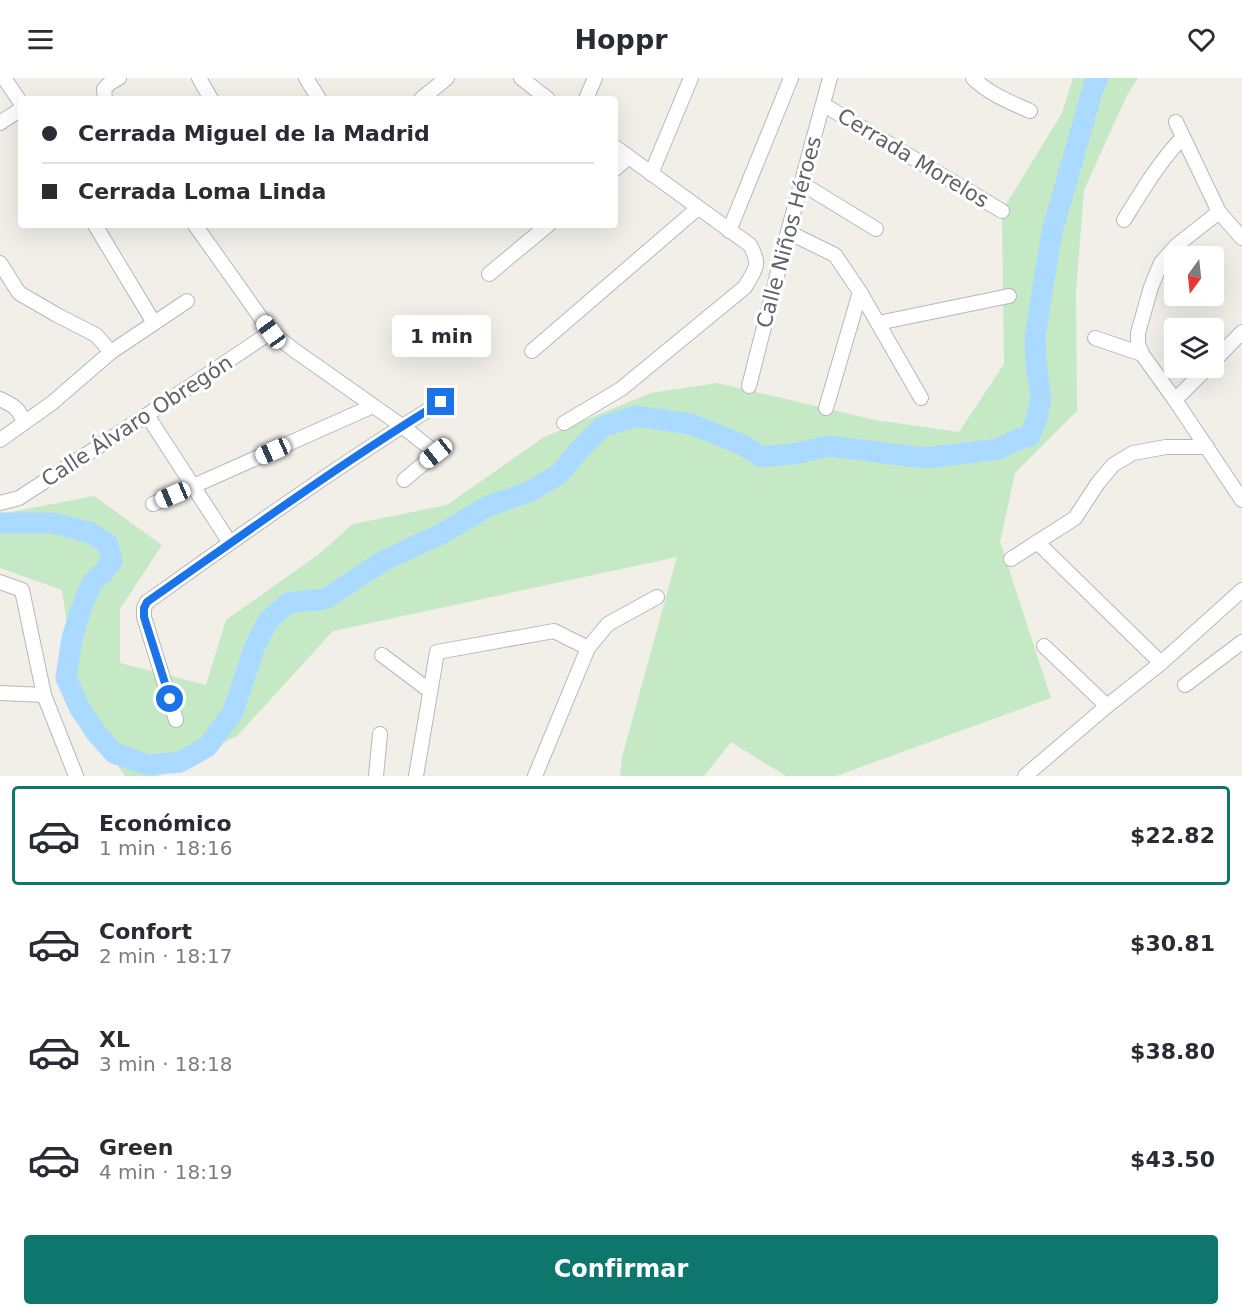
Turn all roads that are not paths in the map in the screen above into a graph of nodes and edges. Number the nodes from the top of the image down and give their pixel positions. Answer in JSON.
{"nodes":[{"id":1,"x":4,"y":78,"type":"edge"},
{"id":2,"x":119,"y":78,"type":"edge"},
{"id":3,"x":199,"y":78,"type":"edge"},
{"id":4,"x":306,"y":78,"type":"edge"},
{"id":5,"x":447,"y":78,"type":"edge"},
{"id":6,"x":521,"y":78,"type":"edge"},
{"id":7,"x":595,"y":78,"type":"edge"},
{"id":8,"x":691,"y":78,"type":"edge"},
{"id":9,"x":790,"y":78,"type":"edge"},
{"id":10,"x":830,"y":78,"type":"edge"},
{"id":11,"x":974,"y":78,"type":"edge"},
{"id":12,"x":105,"y":94,"type":"edge"},
{"id":13,"x":210,"y":96,"type":"edge"},
{"id":14,"x":317,"y":96,"type":"edge"},
{"id":15,"x":426,"y":96,"type":"edge"},
{"id":16,"x":544,"y":96,"type":"edge"},
{"id":17,"x":587,"y":96,"type":"edge"},
{"id":18,"x":18,"y":99,"type":"edge"},
{"id":19,"x":824,"y":105,"type":"junction"},
{"id":20,"x":18,"y":111,"type":"edge"},
{"id":21,"x":1030,"y":111,"type":"dead end"},
{"id":22,"x":1176,"y":122,"type":"dead end"},
{"id":23,"x":0,"y":123,"type":"edge"},
{"id":24,"x":1183,"y":137,"type":"junction"},
{"id":25,"x":618,"y":149,"type":"edge"},
{"id":26,"x":629,"y":157,"type":"junction"},
{"id":27,"x":618,"y":166,"type":"edge"},
{"id":28,"x":651,"y":174,"type":"junction"},
{"id":29,"x":801,"y":183,"type":"junction"},
{"id":30,"x":698,"y":208,"type":"junction"},
{"id":31,"x":1002,"y":211,"type":"dead end"},
{"id":32,"x":1219,"y":212,"type":"junction"},
{"id":33,"x":1124,"y":220,"type":"dead end"},
{"id":34,"x":97,"y":228,"type":"edge"},
{"id":35,"x":197,"y":228,"type":"edge"},
{"id":36,"x":876,"y":229,"type":"dead end"},
{"id":37,"x":530,"y":231,"type":"edge"},
{"id":38,"x":729,"y":231,"type":"junction"},
{"id":39,"x":788,"y":232,"type":"junction"},
{"id":40,"x":1242,"y":238,"type":"edge"},
{"id":41,"x":0,"y":263,"type":"edge"},
{"id":42,"x":489,"y":274,"type":"dead end"},
{"id":43,"x":860,"y":292,"type":"junction"},
{"id":44,"x":1009,"y":296,"type":"dead end"},
{"id":45,"x":187,"y":301,"type":"dead end"},
{"id":46,"x":154,"y":323,"type":"junction"},
{"id":47,"x":878,"y":323,"type":"junction"},
{"id":48,"x":271,"y":332,"type":"junction"},
{"id":49,"x":1242,"y":332,"type":"edge"},
{"id":50,"x":1095,"y":338,"type":"dead end"},
{"id":51,"x":532,"y":351,"type":"dead end"},
{"id":52,"x":1224,"y":351,"type":"edge"},
{"id":53,"x":111,"y":352,"type":"junction"},
{"id":54,"x":1142,"y":354,"type":"junction"},
{"id":55,"x":1197,"y":378,"type":"edge"},
{"id":56,"x":749,"y":386,"type":"dead end"},
{"id":57,"x":921,"y":398,"type":"dead end"},
{"id":58,"x":0,"y":399,"type":"edge"},
{"id":59,"x":1175,"y":400,"type":"junction"},
{"id":60,"x":441,"y":402,"type":"dead end"},
{"id":61,"x":373,"y":406,"type":"junction"},
{"id":62,"x":826,"y":408,"type":"dead end"},
{"id":63,"x":147,"y":415,"type":"junction"},
{"id":64,"x":24,"y":423,"type":"junction"},
{"id":65,"x":564,"y":423,"type":"dead end"},
{"id":66,"x":402,"y":426,"type":"junction"},
{"id":67,"x":0,"y":440,"type":"edge"},
{"id":68,"x":1207,"y":447,"type":"junction"},
{"id":69,"x":404,"y":480,"type":"dead end"},
{"id":70,"x":194,"y":487,"type":"junction"},
{"id":71,"x":1242,"y":500,"type":"edge"},
{"id":72,"x":0,"y":503,"type":"edge"},
{"id":73,"x":153,"y":504,"type":"dead end"},
{"id":74,"x":1037,"y":542,"type":"junction"},
{"id":75,"x":230,"y":543,"type":"junction"},
{"id":76,"x":1011,"y":559,"type":"dead end"},
{"id":77,"x":0,"y":582,"type":"edge"},
{"id":78,"x":1242,"y":590,"type":"edge"},
{"id":79,"x":657,"y":597,"type":"dead end"},
{"id":80,"x":1242,"y":642,"type":"edge"},
{"id":81,"x":1044,"y":646,"type":"dead end"},
{"id":82,"x":588,"y":648,"type":"junction"},
{"id":83,"x":382,"y":655,"type":"dead end"},
{"id":84,"x":1161,"y":663,"type":"junction"},
{"id":85,"x":1185,"y":686,"type":"dead end"},
{"id":86,"x":430,"y":691,"type":"junction"},
{"id":87,"x":0,"y":693,"type":"edge"},
{"id":88,"x":44,"y":695,"type":"junction"},
{"id":89,"x":1107,"y":706,"type":"junction"},
{"id":90,"x":176,"y":720,"type":"dead end"},
{"id":91,"x":381,"y":734,"type":"dead end"},
{"id":92,"x":76,"y":776,"type":"edge"},
{"id":93,"x":376,"y":776,"type":"edge"},
{"id":94,"x":416,"y":776,"type":"edge"},
{"id":95,"x":535,"y":776,"type":"edge"},
{"id":96,"x":1025,"y":776,"type":"edge"}],
"edges":[{"from":1,"to":18,"type":"street"},
{"from":2,"to":12,"type":"street"},
{"from":3,"to":13,"type":"street"},
{"from":4,"to":14,"type":"street"},
{"from":5,"to":15,"type":"street"},
{"from":6,"to":16,"type":"street"},
{"from":7,"to":17,"type":"street"},
{"from":8,"to":28,"type":"street"},
{"from":9,"to":38,"type":"street"},
{"from":10,"to":19,"type":"street","name":"Calle Niños Héroes"},
{"from":11,"to":21,"type":"street"},
{"from":19,"to":29,"type":"street","name":"Calle Niños Héroes"},
{"from":19,"to":31,"type":"street","name":"Cerrada Morelos"},
{"from":20,"to":23,"type":"street"},
{"from":22,"to":24,"type":"street"},
{"from":24,"to":32,"type":"street"},
{"from":24,"to":33,"type":"street"},
{"from":25,"to":26,"type":"street"},
{"from":26,"to":27,"type":"street"},
{"from":26,"to":28,"type":"street"},
{"from":28,"to":30,"type":"street"},
{"from":29,"to":36,"type":"street"},
{"from":29,"to":39,"type":"street","name":"Calle Niños Héroes"},
{"from":30,"to":38,"type":"street"},
{"from":30,"to":51,"type":"street"},
{"from":32,"to":40,"type":"street"},
{"from":32,"to":54,"type":"street"},
{"from":34,"to":46,"type":"street"},
{"from":35,"to":48,"type":"street"},
{"from":37,"to":42,"type":"street"},
{"from":38,"to":65,"type":"street"},
{"from":39,"to":43,"type":"street"},
{"from":39,"to":56,"type":"street","name":"Calle Niños Héroes"},
{"from":41,"to":53,"type":"street"},
{"from":43,"to":47,"type":"street"},
{"from":43,"to":62,"type":"street"},
{"from":44,"to":47,"type":"street"},
{"from":45,"to":46,"type":"street"},
{"from":46,"to":53,"type":"street"},
{"from":47,"to":57,"type":"street"},
{"from":48,"to":61,"type":"street"},
{"from":48,"to":63,"type":"street","name":"Calle Álvaro Obregón"},
{"from":49,"to":52,"type":"street"},
{"from":50,"to":54,"type":"street"},
{"from":53,"to":64,"type":"street"},
{"from":54,"to":59,"type":"street"},
{"from":55,"to":59,"type":"street"},
{"from":58,"to":64,"type":"street"},
{"from":59,"to":68,"type":"street"},
{"from":60,"to":66,"type":"street"},
{"from":61,"to":66,"type":"street"},
{"from":61,"to":70,"type":"street"},
{"from":63,"to":70,"type":"street"},
{"from":63,"to":72,"type":"street","name":"Calle Álvaro Obregón"},
{"from":64,"to":67,"type":"street"},
{"from":66,"to":69,"type":"street"},
{"from":66,"to":75,"type":"street"},
{"from":68,"to":71,"type":"street"},
{"from":68,"to":74,"type":"street"},
{"from":70,"to":73,"type":"street"},
{"from":70,"to":75,"type":"street"},
{"from":74,"to":76,"type":"street"},
{"from":74,"to":84,"type":"street"},
{"from":75,"to":90,"type":"street"},
{"from":77,"to":88,"type":"street"},
{"from":78,"to":84,"type":"street"},
{"from":79,"to":82,"type":"street"},
{"from":80,"to":85,"type":"street"},
{"from":81,"to":89,"type":"street"},
{"from":82,"to":86,"type":"street"},
{"from":82,"to":95,"type":"street"},
{"from":83,"to":86,"type":"street"},
{"from":84,"to":89,"type":"street"},
{"from":86,"to":94,"type":"street"},
{"from":87,"to":88,"type":"street"},
{"from":88,"to":92,"type":"street"},
{"from":89,"to":96,"type":"street"},
{"from":91,"to":93,"type":"street"}]}
